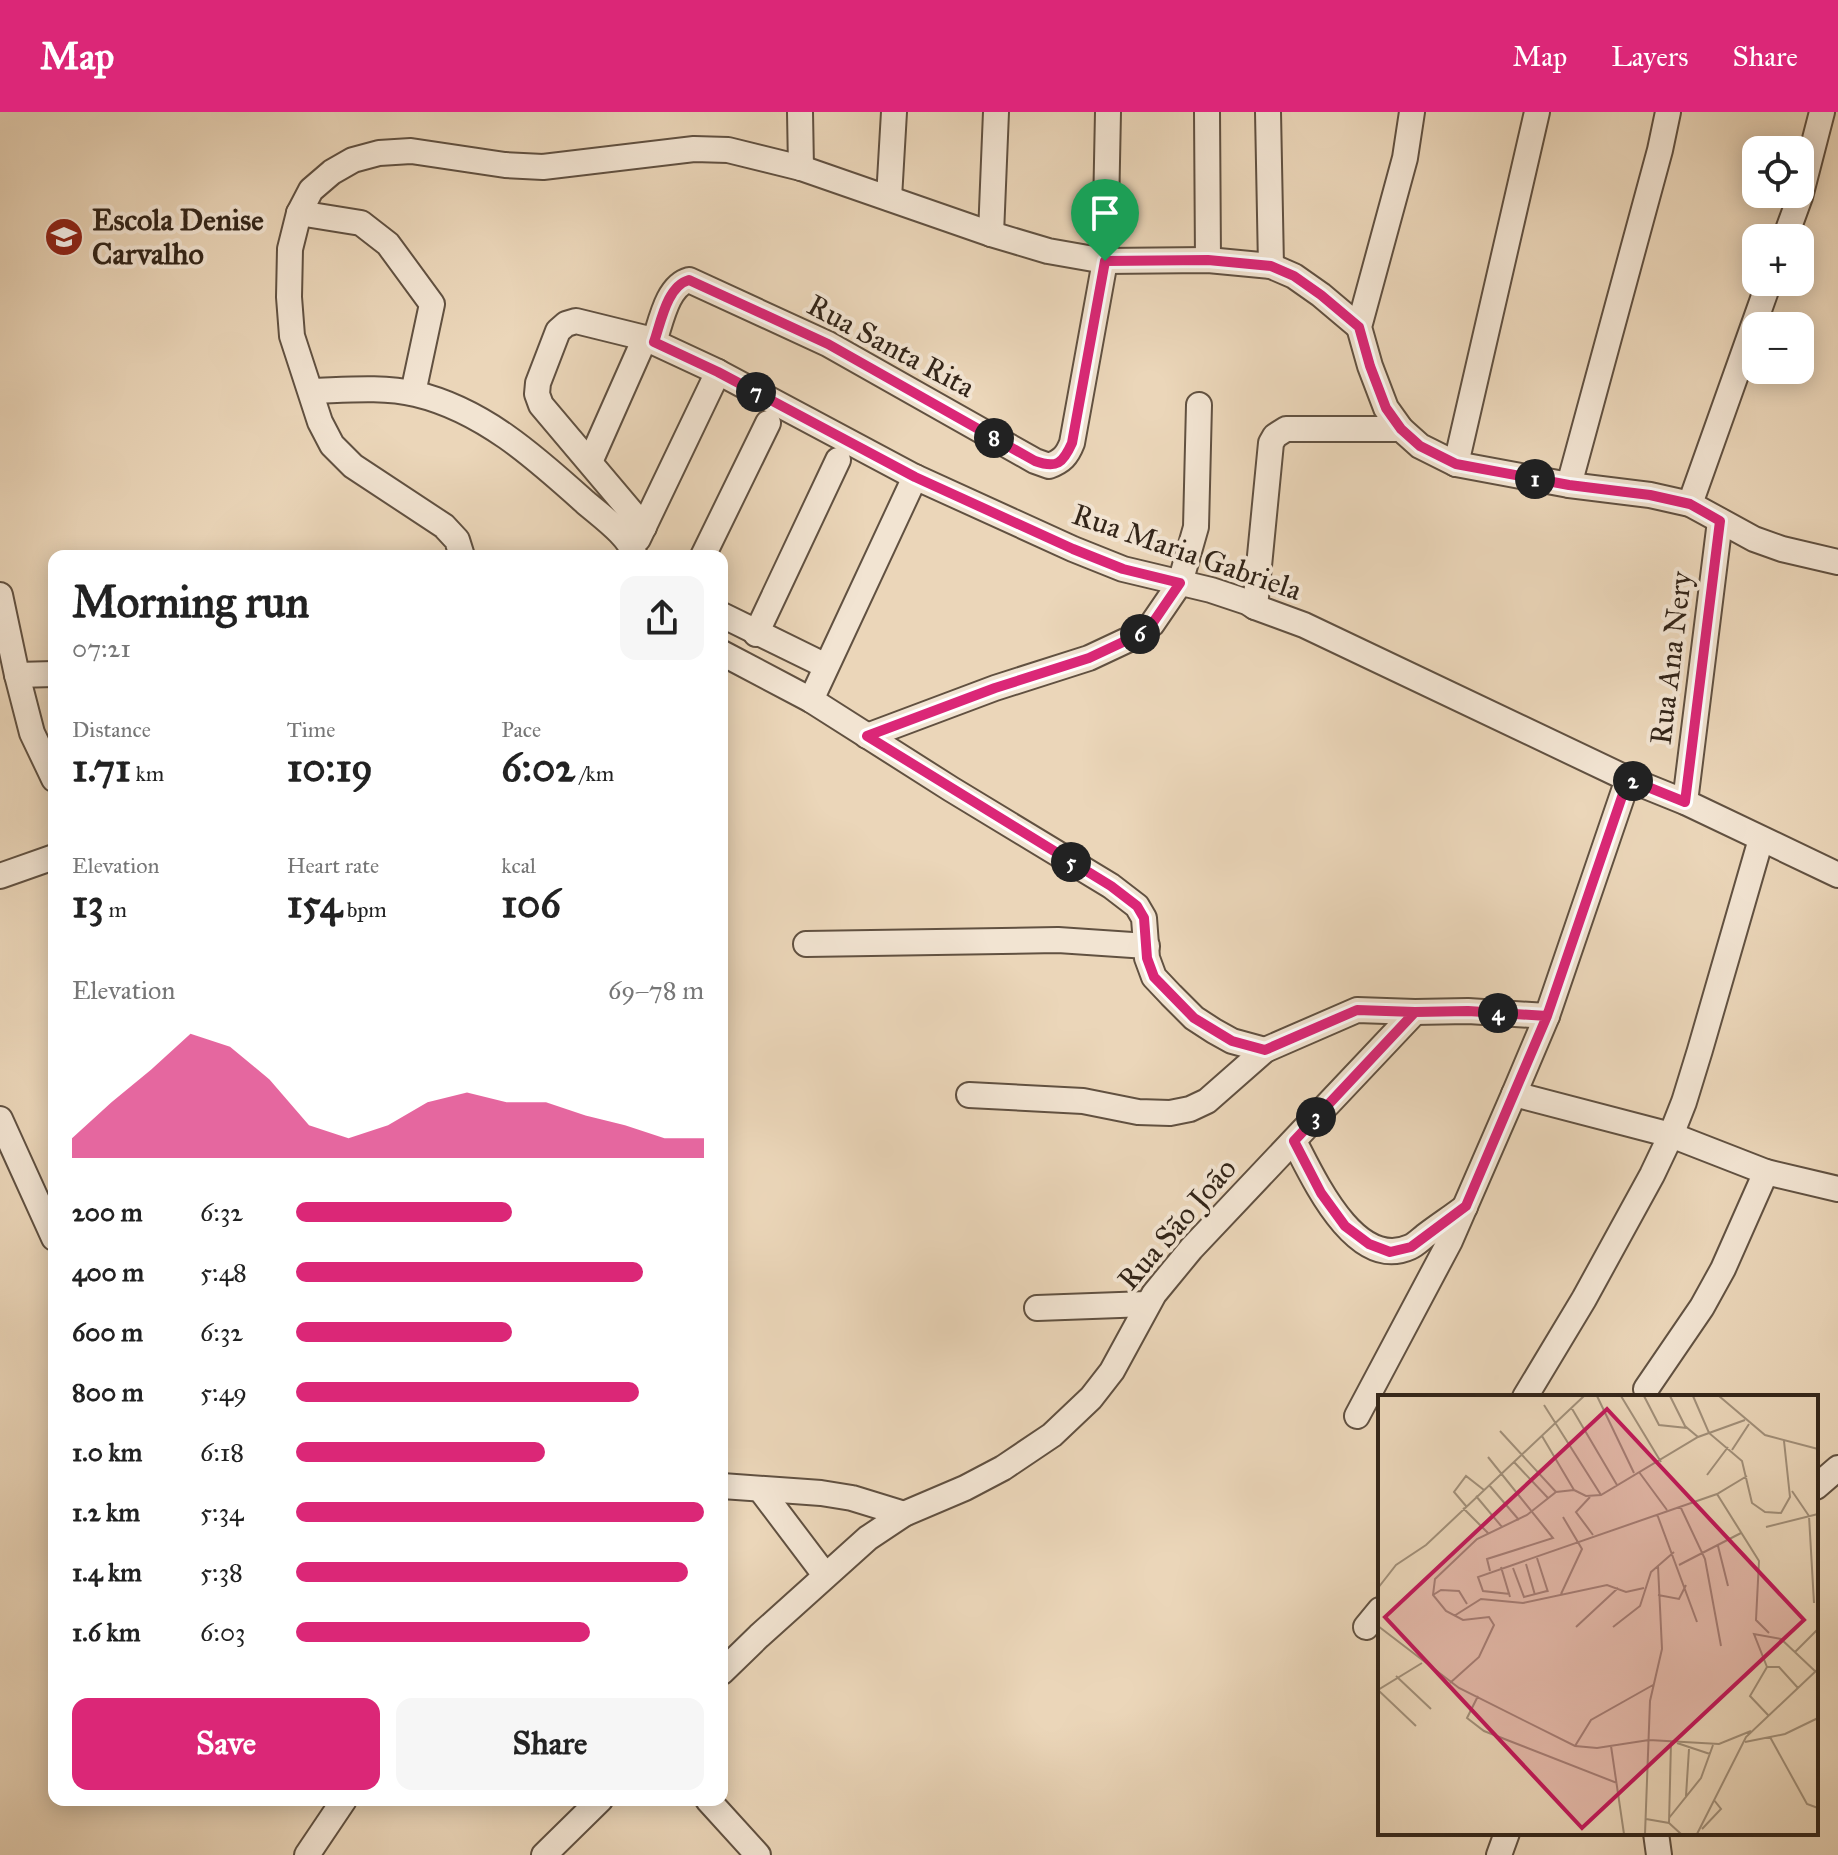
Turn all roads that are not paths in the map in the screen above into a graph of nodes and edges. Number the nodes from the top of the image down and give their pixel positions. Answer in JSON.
{"nodes":[{"id":1,"x":800,"y":112,"type":"edge"},
{"id":2,"x":894,"y":112,"type":"edge"},
{"id":3,"x":996,"y":112,"type":"edge"},
{"id":4,"x":1108,"y":112,"type":"edge"},
{"id":5,"x":1207,"y":112,"type":"edge"},
{"id":6,"x":1268,"y":112,"type":"edge"},
{"id":7,"x":1412,"y":112,"type":"edge"},
{"id":8,"x":1537,"y":112,"type":"edge"},
{"id":9,"x":1668,"y":112,"type":"edge"},
{"id":10,"x":1822,"y":112,"type":"edge"},
{"id":11,"x":801,"y":168,"type":"junction"},
{"id":12,"x":889,"y":198,"type":"junction"},
{"id":13,"x":299,"y":213,"type":"junction"},
{"id":14,"x":1790,"y":224,"type":"edge"},
{"id":15,"x":991,"y":234,"type":"junction"},
{"id":16,"x":1208,"y":260,"type":"junction"},
{"id":17,"x":1105,"y":261,"type":"junction"},
{"id":18,"x":1271,"y":266,"type":"junction"},
{"id":19,"x":1764,"y":296,"type":"edge"},
{"id":20,"x":1359,"y":327,"type":"junction"},
{"id":21,"x":649,"y":340,"type":"junction"},
{"id":22,"x":718,"y":372,"type":"junction"},
{"id":23,"x":311,"y":391,"type":"junction"},
{"id":24,"x":413,"y":393,"type":"junction"},
{"id":25,"x":1199,"y":405,"type":"dead end"},
{"id":26,"x":768,"y":423,"type":"dead end"},
{"id":27,"x":1401,"y":429,"type":"junction"},
{"id":28,"x":838,"y":460,"type":"dead end"},
{"id":29,"x":590,"y":462,"type":"junction"},
{"id":30,"x":1456,"y":464,"type":"junction"},
{"id":31,"x":915,"y":477,"type":"junction"},
{"id":32,"x":1569,"y":485,"type":"junction"},
{"id":33,"x":1690,"y":504,"type":"junction"},
{"id":34,"x":1720,"y":521,"type":"junction"},
{"id":35,"x":644,"y":527,"type":"junction"},
{"id":36,"x":460,"y":550,"type":"edge"},
{"id":37,"x":632,"y":550,"type":"edge"},
{"id":38,"x":635,"y":550,"type":"edge"},
{"id":39,"x":706,"y":550,"type":"edge"},
{"id":40,"x":1838,"y":562,"type":"edge"},
{"id":41,"x":1180,"y":583,"type":"junction"},
{"id":42,"x":0,"y":595,"type":"edge"},
{"id":43,"x":1255,"y":607,"type":"junction"},
{"id":44,"x":728,"y":618,"type":"edge"},
{"id":45,"x":756,"y":634,"type":"junction"},
{"id":46,"x":728,"y":656,"type":"edge"},
{"id":47,"x":826,"y":666,"type":"junction"},
{"id":48,"x":48,"y":674,"type":"edge"},
{"id":49,"x":17,"y":675,"type":"junction"},
{"id":50,"x":811,"y":700,"type":"junction"},
{"id":51,"x":867,"y":736,"type":"junction"},
{"id":52,"x":48,"y":766,"type":"edge"},
{"id":53,"x":1628,"y":779,"type":"junction"},
{"id":54,"x":1685,"y":802,"type":"junction"},
{"id":55,"x":1761,"y":839,"type":"junction"},
{"id":56,"x":48,"y":859,"type":"edge"},
{"id":57,"x":1838,"y":875,"type":"edge"},
{"id":58,"x":0,"y":876,"type":"edge"},
{"id":59,"x":806,"y":944,"type":"dead end"},
{"id":60,"x":1147,"y":946,"type":"junction"},
{"id":61,"x":1415,"y":1012,"type":"junction"},
{"id":62,"x":1547,"y":1016,"type":"junction"},
{"id":63,"x":1265,"y":1050,"type":"junction"},
{"id":64,"x":1514,"y":1094,"type":"junction"},
{"id":65,"x":969,"y":1095,"type":"dead end"},
{"id":66,"x":0,"y":1119,"type":"edge"},
{"id":67,"x":1671,"y":1135,"type":"junction"},
{"id":68,"x":1294,"y":1141,"type":"junction"},
{"id":69,"x":1766,"y":1172,"type":"junction"},
{"id":70,"x":1838,"y":1189,"type":"edge"},
{"id":71,"x":1466,"y":1206,"type":"junction"},
{"id":72,"x":48,"y":1225,"type":"edge"},
{"id":73,"x":1147,"y":1304,"type":"junction"},
{"id":74,"x":1037,"y":1308,"type":"dead end"},
{"id":75,"x":1646,"y":1389,"type":"dead end"},
{"id":76,"x":1526,"y":1395,"type":"edge"},
{"id":77,"x":1357,"y":1416,"type":"dead end"},
{"id":78,"x":1838,"y":1468,"type":"edge"},
{"id":79,"x":1818,"y":1485,"type":"edge"},
{"id":80,"x":728,"y":1486,"type":"edge"},
{"id":81,"x":760,"y":1489,"type":"junction"},
{"id":82,"x":904,"y":1514,"type":"junction"},
{"id":83,"x":825,"y":1575,"type":"junction"},
{"id":84,"x":728,"y":1666,"type":"edge"},
{"id":85,"x":339,"y":1806,"type":"edge"},
{"id":86,"x":594,"y":1806,"type":"edge"},
{"id":87,"x":712,"y":1806,"type":"edge"},
{"id":88,"x":1506,"y":1835,"type":"edge"},
{"id":89,"x":1656,"y":1835,"type":"edge"},
{"id":90,"x":746,"y":1851,"type":"edge"},
{"id":91,"x":307,"y":1855,"type":"edge"},
{"id":92,"x":544,"y":1855,"type":"edge"},
{"id":93,"x":1499,"y":1855,"type":"edge"},
{"id":94,"x":1659,"y":1855,"type":"edge"}],
"edges":[{"from":1,"to":11,"type":"street"},
{"from":2,"to":12,"type":"street"},
{"from":3,"to":15,"type":"street"},
{"from":4,"to":17,"type":"street"},
{"from":5,"to":16,"type":"street"},
{"from":6,"to":18,"type":"street"},
{"from":7,"to":20,"type":"street"},
{"from":8,"to":30,"type":"street"},
{"from":9,"to":32,"type":"street"},
{"from":10,"to":14,"type":"street"},
{"from":11,"to":12,"type":"street"},
{"from":11,"to":13,"type":"street"},
{"from":12,"to":15,"type":"street"},
{"from":13,"to":23,"type":"street"},
{"from":13,"to":24,"type":"street"},
{"from":15,"to":17,"type":"street"},
{"from":16,"to":17,"type":"street"},
{"from":16,"to":18,"type":"street"},
{"from":17,"to":21,"type":"street","name":"Rua Santa Rita"},
{"from":18,"to":20,"type":"street"},
{"from":19,"to":33,"type":"street"},
{"from":20,"to":27,"type":"street"},
{"from":21,"to":22,"type":"street","name":"Rua Maria Gabriela"},
{"from":21,"to":29,"type":"street"},
{"from":21,"to":29,"type":"street","name":"Rua Maria Gabriela"},
{"from":22,"to":31,"type":"street","name":"Rua Maria Gabriela"},
{"from":22,"to":35,"type":"street"},
{"from":23,"to":24,"type":"street"},
{"from":23,"to":36,"type":"street"},
{"from":24,"to":37,"type":"street"},
{"from":25,"to":41,"type":"street"},
{"from":26,"to":39,"type":"street"},
{"from":27,"to":30,"type":"street"},
{"from":27,"to":43,"type":"street"},
{"from":28,"to":45,"type":"street"},
{"from":29,"to":35,"type":"street","name":"Rua Maria Gabriela"},
{"from":30,"to":32,"type":"street"},
{"from":31,"to":41,"type":"street","name":"Rua Maria Gabriela"},
{"from":31,"to":47,"type":"street"},
{"from":32,"to":33,"type":"street"},
{"from":33,"to":34,"type":"street"},
{"from":34,"to":40,"type":"street"},
{"from":34,"to":54,"type":"street","name":"Rua Ana Nery"},
{"from":35,"to":38,"type":"street"},
{"from":41,"to":43,"type":"street","name":"Rua Maria Gabriela"},
{"from":41,"to":51,"type":"street"},
{"from":42,"to":49,"type":"street"},
{"from":43,"to":53,"type":"street","name":"Rua Maria Gabriela"},
{"from":44,"to":45,"type":"street"},
{"from":45,"to":47,"type":"street"},
{"from":46,"to":50,"type":"street"},
{"from":47,"to":50,"type":"street"},
{"from":48,"to":49,"type":"street"},
{"from":49,"to":52,"type":"street"},
{"from":50,"to":51,"type":"street"},
{"from":51,"to":60,"type":"street"},
{"from":53,"to":54,"type":"street","name":"Rua Maria Gabriela"},
{"from":53,"to":62,"type":"street"},
{"from":54,"to":55,"type":"street","name":"Rua Maria Gabriela"},
{"from":55,"to":57,"type":"street","name":"Rua Maria Gabriela"},
{"from":55,"to":67,"type":"street"},
{"from":56,"to":58,"type":"street"},
{"from":59,"to":60,"type":"street"},
{"from":60,"to":63,"type":"street"},
{"from":61,"to":62,"type":"street"},
{"from":61,"to":63,"type":"street"},
{"from":61,"to":68,"type":"street","name":"Rua São João"},
{"from":62,"to":64,"type":"street"},
{"from":63,"to":65,"type":"street"},
{"from":64,"to":67,"type":"street"},
{"from":64,"to":71,"type":"street"},
{"from":66,"to":72,"type":"street"},
{"from":67,"to":69,"type":"street"},
{"from":67,"to":76,"type":"street"},
{"from":68,"to":71,"type":"street"},
{"from":68,"to":73,"type":"street","name":"Rua São João"},
{"from":69,"to":70,"type":"street"},
{"from":69,"to":75,"type":"street"},
{"from":71,"to":77,"type":"street"},
{"from":73,"to":74,"type":"street"},
{"from":73,"to":82,"type":"street","name":"Rua São João"},
{"from":78,"to":79,"type":"street"},
{"from":80,"to":81,"type":"street"},
{"from":81,"to":82,"type":"street"},
{"from":81,"to":83,"type":"street"},
{"from":82,"to":83,"type":"street","name":"Rua São João"},
{"from":83,"to":84,"type":"street","name":"Rua São João"},
{"from":85,"to":91,"type":"street"},
{"from":86,"to":92,"type":"street"},
{"from":87,"to":90,"type":"street"},
{"from":88,"to":93,"type":"street"},
{"from":89,"to":94,"type":"street"}]}
